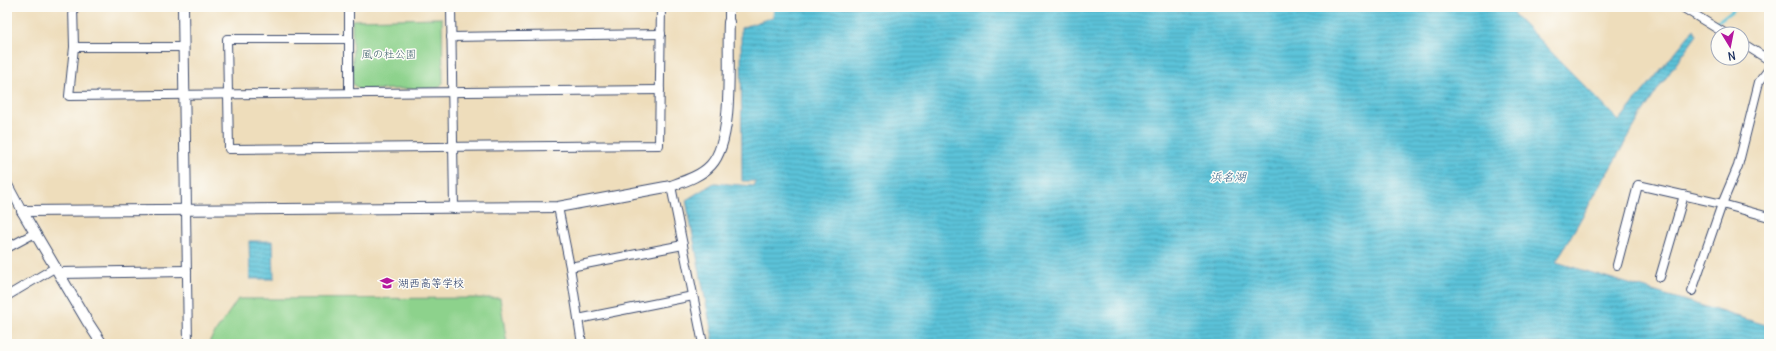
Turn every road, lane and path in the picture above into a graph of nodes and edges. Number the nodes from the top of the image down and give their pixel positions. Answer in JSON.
{"nodes":[{"id":1,"x":74,"y":7,"type":"edge"},
{"id":2,"x":183,"y":7,"type":"edge"},
{"id":3,"x":349,"y":7,"type":"edge"},
{"id":4,"x":451,"y":7,"type":"edge"},
{"id":5,"x":661,"y":7,"type":"edge"},
{"id":6,"x":729,"y":7,"type":"edge"},
{"id":7,"x":1682,"y":7,"type":"edge"},
{"id":8,"x":729,"y":22,"type":"joint"},
{"id":9,"x":1713,"y":26,"type":"edge"},
{"id":10,"x":661,"y":34,"type":"junction"},
{"id":11,"x":451,"y":37,"type":"junction"},
{"id":12,"x":348,"y":39,"type":"junction"},
{"id":13,"x":74,"y":47,"type":"junction"},
{"id":14,"x":183,"y":47,"type":"junction"},
{"id":15,"x":1750,"y":49,"type":"edge"},
{"id":16,"x":1769,"y":60,"type":"edge"},
{"id":17,"x":1769,"y":69,"type":"edge"},
{"id":18,"x":660,"y":90,"type":"junction"},
{"id":19,"x":349,"y":93,"type":"junction"},
{"id":20,"x":452,"y":93,"type":"junction"},
{"id":21,"x":227,"y":94,"type":"junction"},
{"id":22,"x":185,"y":96,"type":"junction"},
{"id":23,"x":453,"y":147,"type":"junction"},
{"id":24,"x":7,"y":183,"type":"edge"},
{"id":25,"x":671,"y":186,"type":"junction"},
{"id":26,"x":1684,"y":195,"type":"junction"},
{"id":27,"x":1722,"y":204,"type":"junction"},
{"id":28,"x":558,"y":207,"type":"junction"},
{"id":29,"x":454,"y":209,"type":"junction"},
{"id":30,"x":186,"y":210,"type":"junction"},
{"id":31,"x":22,"y":211,"type":"junction"},
{"id":32,"x":1769,"y":217,"type":"edge"},
{"id":33,"x":35,"y":232,"type":"junction"},
{"id":34,"x":683,"y":244,"type":"junction"},
{"id":35,"x":7,"y":248,"type":"edge"},
{"id":36,"x":1617,"y":265,"type":"dead end"},
{"id":37,"x":570,"y":267,"type":"junction"},
{"id":38,"x":58,"y":270,"type":"junction"},
{"id":39,"x":186,"y":271,"type":"junction"},
{"id":40,"x":1660,"y":277,"type":"dead end"},
{"id":41,"x":1692,"y":291,"type":"dead end"},
{"id":42,"x":7,"y":296,"type":"edge"},
{"id":43,"x":693,"y":296,"type":"junction"},
{"id":44,"x":578,"y":319,"type":"junction"},
{"id":45,"x":102,"y":344,"type":"edge"},
{"id":46,"x":188,"y":344,"type":"edge"},
{"id":47,"x":582,"y":344,"type":"edge"},
{"id":48,"x":703,"y":344,"type":"edge"}],
"edges":[{"from":1,"to":13,"type":"street"},
{"from":2,"to":14,"type":"street"},
{"from":3,"to":12,"type":"street"},
{"from":4,"to":11,"type":"street"},
{"from":5,"to":10,"type":"street"},
{"from":6,"to":8,"type":"street"},
{"from":7,"to":9,"type":"street"},
{"from":8,"to":25,"type":"street"},
{"from":10,"to":11,"type":"street"},
{"from":10,"to":18,"type":"street"},
{"from":11,"to":20,"type":"street"},
{"from":12,"to":19,"type":"street"},
{"from":12,"to":21,"type":"street"},
{"from":13,"to":14,"type":"street"},
{"from":13,"to":22,"type":"street"},
{"from":14,"to":22,"type":"street"},
{"from":15,"to":16,"type":"street"},
{"from":17,"to":27,"type":"street"},
{"from":18,"to":20,"type":"street"},
{"from":18,"to":23,"type":"street"},
{"from":19,"to":20,"type":"street"},
{"from":19,"to":21,"type":"street"},
{"from":20,"to":23,"type":"street"},
{"from":21,"to":22,"type":"street"},
{"from":21,"to":23,"type":"street"},
{"from":22,"to":30,"type":"street"},
{"from":23,"to":29,"type":"street"},
{"from":24,"to":31,"type":"street"},
{"from":25,"to":28,"type":"street"},
{"from":25,"to":34,"type":"street"},
{"from":26,"to":27,"type":"street"},
{"from":26,"to":36,"type":"street"},
{"from":26,"to":40,"type":"street"},
{"from":27,"to":32,"type":"street"},
{"from":27,"to":41,"type":"street"},
{"from":28,"to":29,"type":"street"},
{"from":28,"to":37,"type":"street"},
{"from":29,"to":30,"type":"street"},
{"from":30,"to":31,"type":"street"},
{"from":30,"to":39,"type":"street"},
{"from":31,"to":33,"type":"street"},
{"from":33,"to":35,"type":"street"},
{"from":33,"to":38,"type":"street"},
{"from":34,"to":37,"type":"street"},
{"from":34,"to":43,"type":"street"},
{"from":37,"to":44,"type":"street"},
{"from":38,"to":39,"type":"street"},
{"from":38,"to":42,"type":"street"},
{"from":38,"to":45,"type":"street"},
{"from":39,"to":46,"type":"street"},
{"from":43,"to":44,"type":"street"},
{"from":43,"to":48,"type":"street"},
{"from":44,"to":47,"type":"street"}]}
